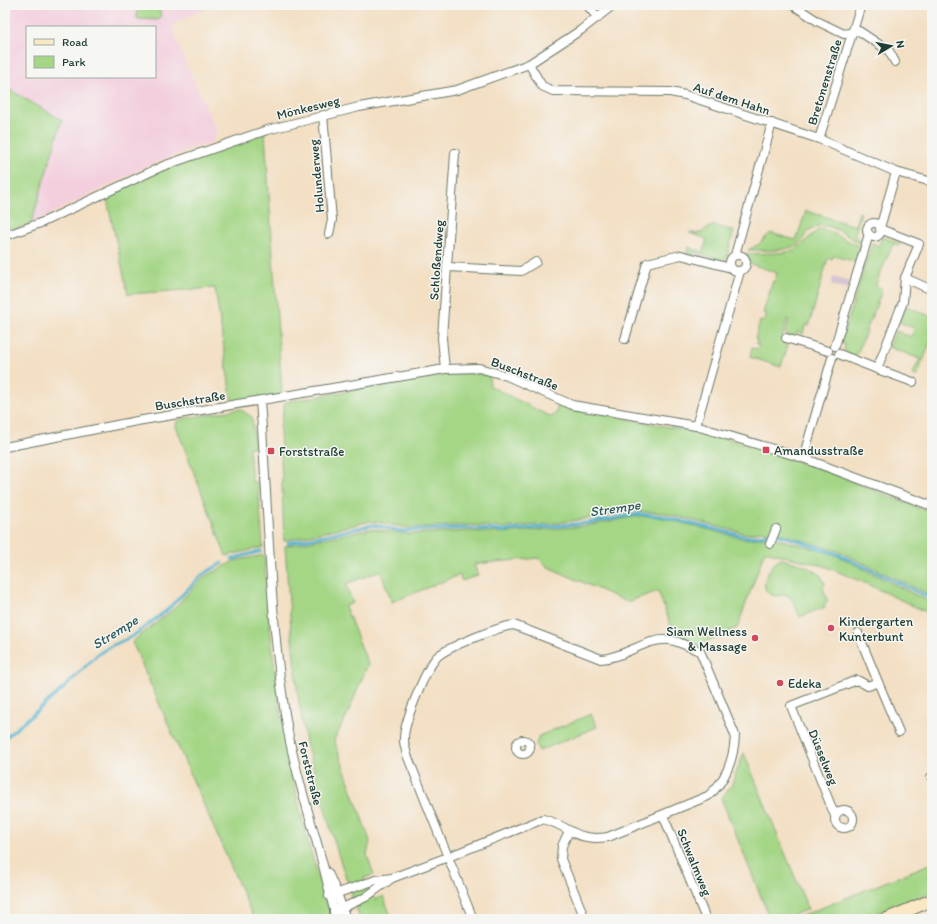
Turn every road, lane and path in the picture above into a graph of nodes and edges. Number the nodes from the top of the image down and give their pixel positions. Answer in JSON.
{"nodes":[{"id":1,"x":587,"y":5,"type":"edge"},
{"id":2,"x":613,"y":5,"type":"edge"},
{"id":3,"x":792,"y":5,"type":"edge"},
{"id":4,"x":861,"y":5,"type":"edge"},
{"id":5,"x":598,"y":18,"type":"junction"},
{"id":6,"x":852,"y":32,"type":"junction"},
{"id":7,"x":895,"y":62,"type":"dead end"},
{"id":8,"x":529,"y":64,"type":"junction"},
{"id":9,"x":323,"y":115,"type":"junction"},
{"id":10,"x":772,"y":123,"type":"junction"},
{"id":11,"x":819,"y":139,"type":"junction"},
{"id":12,"x":455,"y":153,"type":"dead end"},
{"id":13,"x":896,"y":172,"type":"junction"},
{"id":14,"x":932,"y":182,"type":"edge"},
{"id":15,"x":880,"y":228,"type":"junction"},
{"id":16,"x":329,"y":234,"type":"dead end"},
{"id":17,"x":5,"y":236,"type":"edge"},
{"id":18,"x":735,"y":255,"type":"junction"},
{"id":19,"x":536,"y":262,"type":"dead end"},
{"id":20,"x":448,"y":267,"type":"junction"},
{"id":21,"x":731,"y":268,"type":"junction"},
{"id":22,"x":740,"y":271,"type":"junction"},
{"id":23,"x":904,"y":278,"type":"junction"},
{"id":24,"x":932,"y":290,"type":"edge"},
{"id":25,"x":786,"y":338,"type":"dead end"},
{"id":26,"x":625,"y":339,"type":"dead end"},
{"id":27,"x":834,"y":352,"type":"junction"},
{"id":28,"x":877,"y":369,"type":"junction"},
{"id":29,"x":445,"y":370,"type":"junction"},
{"id":30,"x":913,"y":382,"type":"dead end"},
{"id":31,"x":260,"y":401,"type":"junction"},
{"id":32,"x":696,"y":426,"type":"junction"},
{"id":33,"x":5,"y":447,"type":"edge"},
{"id":34,"x":803,"y":458,"type":"junction"},
{"id":35,"x":932,"y":506,"type":"edge"},
{"id":36,"x":776,"y":529,"type":"dead end"},
{"id":37,"x":770,"y":544,"type":"dead end"},
{"id":38,"x":858,"y":633,"type":"dead end"},
{"id":39,"x":878,"y":682,"type":"junction"},
{"id":40,"x":899,"y":732,"type":"dead end"},
{"id":41,"x":663,"y":815,"type":"junction"},
{"id":42,"x":835,"y":816,"type":"dead end"},
{"id":43,"x":569,"y":831,"type":"junction"},
{"id":44,"x":448,"y":856,"type":"junction"},
{"id":45,"x":392,"y":878,"type":"junction"},
{"id":46,"x":333,"y":895,"type":"junction"},
{"id":47,"x":932,"y":900,"type":"edge"},
{"id":48,"x":338,"y":913,"type":"edge"},
{"id":49,"x":346,"y":919,"type":"edge"},
{"id":50,"x":473,"y":919,"type":"edge"},
{"id":51,"x":585,"y":919,"type":"edge"},
{"id":52,"x":706,"y":919,"type":"edge"},
{"id":53,"x":887,"y":919,"type":"edge"}],
"edges":[{"from":1,"to":5,"type":"street"},
{"from":2,"to":5,"type":"street","name":"Mönkesweg"},
{"from":3,"to":6,"type":"street","name":"Bretonenstraße"},
{"from":4,"to":6,"type":"street","name":"Bretonenstraße"},
{"from":5,"to":8,"type":"street","name":"Mönkesweg"},
{"from":6,"to":7,"type":"street","name":"Bretonenstraße"},
{"from":6,"to":11,"type":"street","name":"Bretonenstraße"},
{"from":8,"to":9,"type":"street","name":"Mönkesweg"},
{"from":8,"to":10,"type":"street","name":"Auf dem Hahn"},
{"from":9,"to":16,"type":"street","name":"Holunderweg"},
{"from":9,"to":17,"type":"street","name":"Mönkesweg"},
{"from":10,"to":11,"type":"street","name":"Auf dem Hahn"},
{"from":10,"to":18,"type":"street"},
{"from":11,"to":13,"type":"street","name":"Auf dem Hahn"},
{"from":12,"to":20,"type":"street","name":"Schloßendweg"},
{"from":13,"to":14,"type":"street","name":"Auf dem Hahn"},
{"from":13,"to":15,"type":"street"},
{"from":15,"to":23,"type":"street"},
{"from":15,"to":27,"type":"street"},
{"from":18,"to":21,"type":"street"},
{"from":18,"to":22,"type":"street"},
{"from":19,"to":20,"type":"street"},
{"from":20,"to":29,"type":"street","name":"Schloßendweg"},
{"from":21,"to":22,"type":"street"},
{"from":21,"to":26,"type":"street"},
{"from":22,"to":32,"type":"street"},
{"from":23,"to":24,"type":"street"},
{"from":23,"to":28,"type":"street"},
{"from":25,"to":27,"type":"street"},
{"from":27,"to":28,"type":"street"},
{"from":27,"to":34,"type":"street"},
{"from":28,"to":30,"type":"street"},
{"from":29,"to":31,"type":"street","name":"Buschstraße"},
{"from":29,"to":32,"type":"street","name":"Buschstraße"},
{"from":31,"to":33,"type":"street","name":"Buschstraße"},
{"from":31,"to":46,"type":"street","name":"Forststraße"},
{"from":32,"to":34,"type":"street","name":"Buschstraße"},
{"from":34,"to":35,"type":"street","name":"Buschstraße"},
{"from":36,"to":37,"type":"street"},
{"from":38,"to":39,"type":"street"},
{"from":39,"to":40,"type":"street"},
{"from":39,"to":42,"type":"street","name":"Düsselweg"},
{"from":41,"to":43,"type":"street"},
{"from":41,"to":44,"type":"street"},
{"from":41,"to":52,"type":"street","name":"Schwalmweg"},
{"from":43,"to":44,"type":"street"},
{"from":43,"to":51,"type":"street"},
{"from":44,"to":45,"type":"street"},
{"from":44,"to":50,"type":"street"},
{"from":45,"to":46,"type":"street"},
{"from":45,"to":48,"type":"street"},
{"from":46,"to":48,"type":"street","name":"Forststraße"},
{"from":47,"to":53,"type":"main road"},
{"from":48,"to":49,"type":"street","name":"Forststraße"}]}
